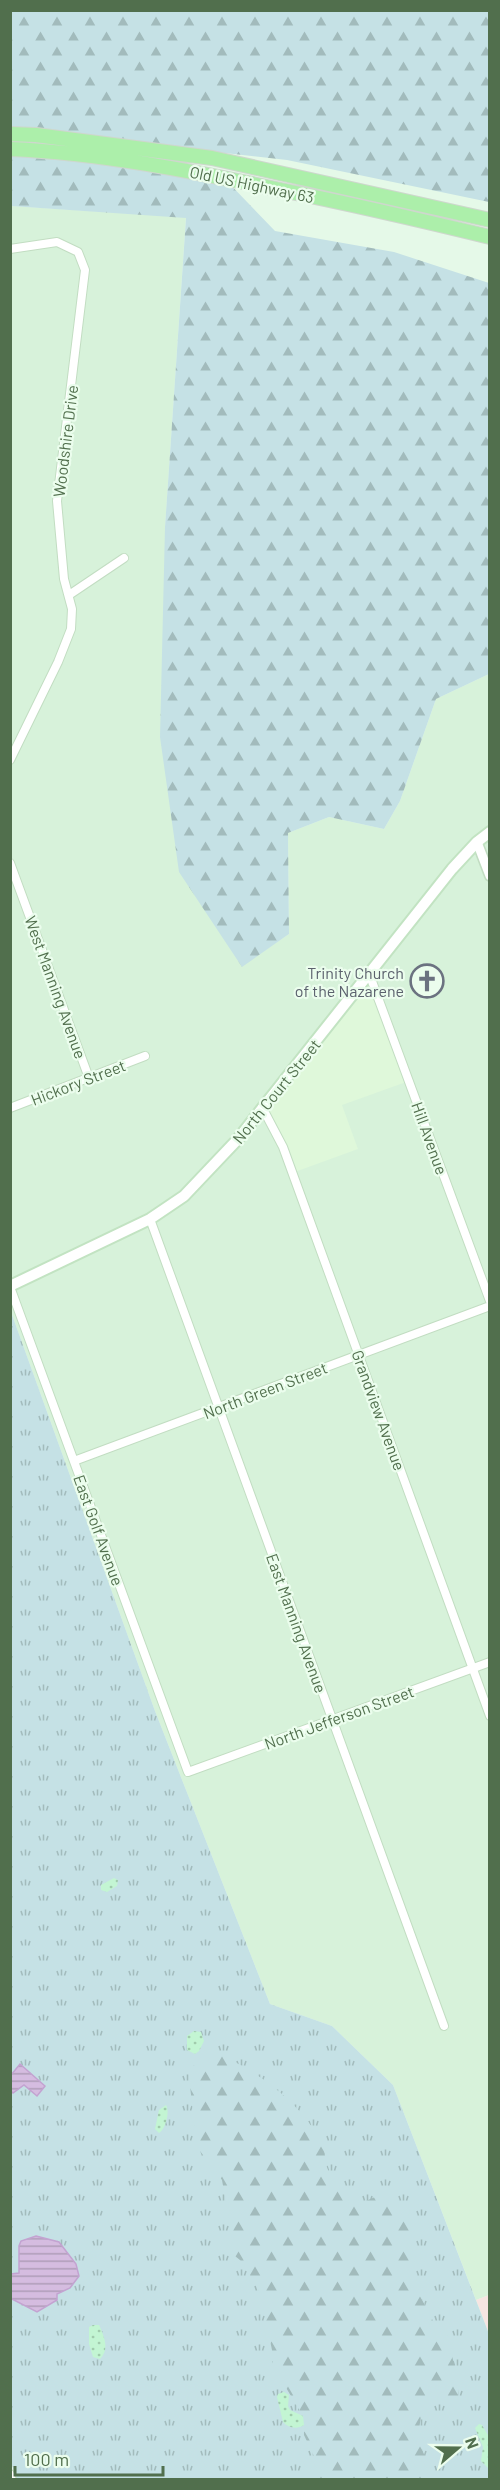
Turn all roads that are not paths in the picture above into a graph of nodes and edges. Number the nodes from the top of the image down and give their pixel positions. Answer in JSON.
{"nodes":[{"id":1,"x":10,"y":134,"type":"edge"},
{"id":2,"x":10,"y":149,"type":"edge"},
{"id":3,"x":489,"y":220,"type":"edge"},
{"id":4,"x":489,"y":237,"type":"edge"},
{"id":5,"x":10,"y":249,"type":"edge"},
{"id":6,"x":124,"y":558,"type":"dead end"},
{"id":7,"x":69,"y":595,"type":"junction"},
{"id":8,"x":10,"y":760,"type":"edge"},
{"id":9,"x":489,"y":832,"type":"edge"},
{"id":10,"x":477,"y":842,"type":"junction"},
{"id":11,"x":10,"y":863,"type":"edge"},
{"id":12,"x":489,"y":876,"type":"edge"},
{"id":13,"x":370,"y":976,"type":"junction"},
{"id":14,"x":146,"y":1056,"type":"dead end"},
{"id":15,"x":89,"y":1078,"type":"junction"},
{"id":16,"x":262,"y":1107,"type":"junction"},
{"id":17,"x":10,"y":1108,"type":"edge"},
{"id":18,"x":150,"y":1220,"type":"junction"},
{"id":19,"x":10,"y":1286,"type":"edge"},
{"id":20,"x":489,"y":1301,"type":"edge"},
{"id":21,"x":489,"y":1306,"type":"edge"},
{"id":22,"x":358,"y":1355,"type":"junction"},
{"id":23,"x":218,"y":1407,"type":"junction"},
{"id":24,"x":74,"y":1461,"type":"junction"},
{"id":25,"x":489,"y":1662,"type":"edge"},
{"id":26,"x":472,"y":1668,"type":"junction"},
{"id":27,"x":489,"y":1716,"type":"edge"},
{"id":28,"x":332,"y":1719,"type":"junction"},
{"id":29,"x":188,"y":1772,"type":"joint"},
{"id":30,"x":444,"y":2026,"type":"dead end"},
{"id":31,"x":10,"y":2475,"type":"edge"},
{"id":32,"x":12,"y":2480,"type":"edge"}],
"edges":[{"from":1,"to":3,"type":"highway"},
{"from":2,"to":4,"type":"highway","name":"Old US Highway 63"},
{"from":5,"to":7,"type":"street","name":"Woodshire Drive"},
{"from":6,"to":7,"type":"street"},
{"from":7,"to":8,"type":"street","name":"Woodshire Drive"},
{"from":9,"to":10,"type":"main road","name":"North Court Street"},
{"from":10,"to":12,"type":"street"},
{"from":10,"to":13,"type":"main road","name":"North Court Street"},
{"from":11,"to":15,"type":"street","name":"West Manning Avenue"},
{"from":13,"to":16,"type":"main road","name":"North Court Street"},
{"from":13,"to":20,"type":"street","name":"Hill Avenue"},
{"from":14,"to":15,"type":"street","name":"Hickory Street"},
{"from":15,"to":17,"type":"street","name":"Hickory Street"},
{"from":16,"to":18,"type":"main road","name":"North Court Street"},
{"from":16,"to":22,"type":"street","name":"Grandview Avenue"},
{"from":18,"to":19,"type":"main road","name":"North Court Street"},
{"from":18,"to":23,"type":"street","name":"East Manning Avenue"},
{"from":19,"to":24,"type":"street","name":"East Golf Avenue"},
{"from":21,"to":22,"type":"street","name":"North Green Street"},
{"from":22,"to":23,"type":"street","name":"North Green Street"},
{"from":22,"to":26,"type":"street","name":"Grandview Avenue"},
{"from":23,"to":24,"type":"street","name":"North Green Street"},
{"from":23,"to":28,"type":"street","name":"East Manning Avenue"},
{"from":24,"to":29,"type":"street","name":"East Golf Avenue"},
{"from":25,"to":26,"type":"street","name":"North Jefferson Street"},
{"from":26,"to":27,"type":"street","name":"Grandview Avenue"},
{"from":26,"to":28,"type":"street","name":"North Jefferson Street"},
{"from":28,"to":29,"type":"street","name":"North Jefferson Street"},
{"from":28,"to":30,"type":"street","name":"East Manning Avenue"},
{"from":31,"to":32,"type":"street"}]}
